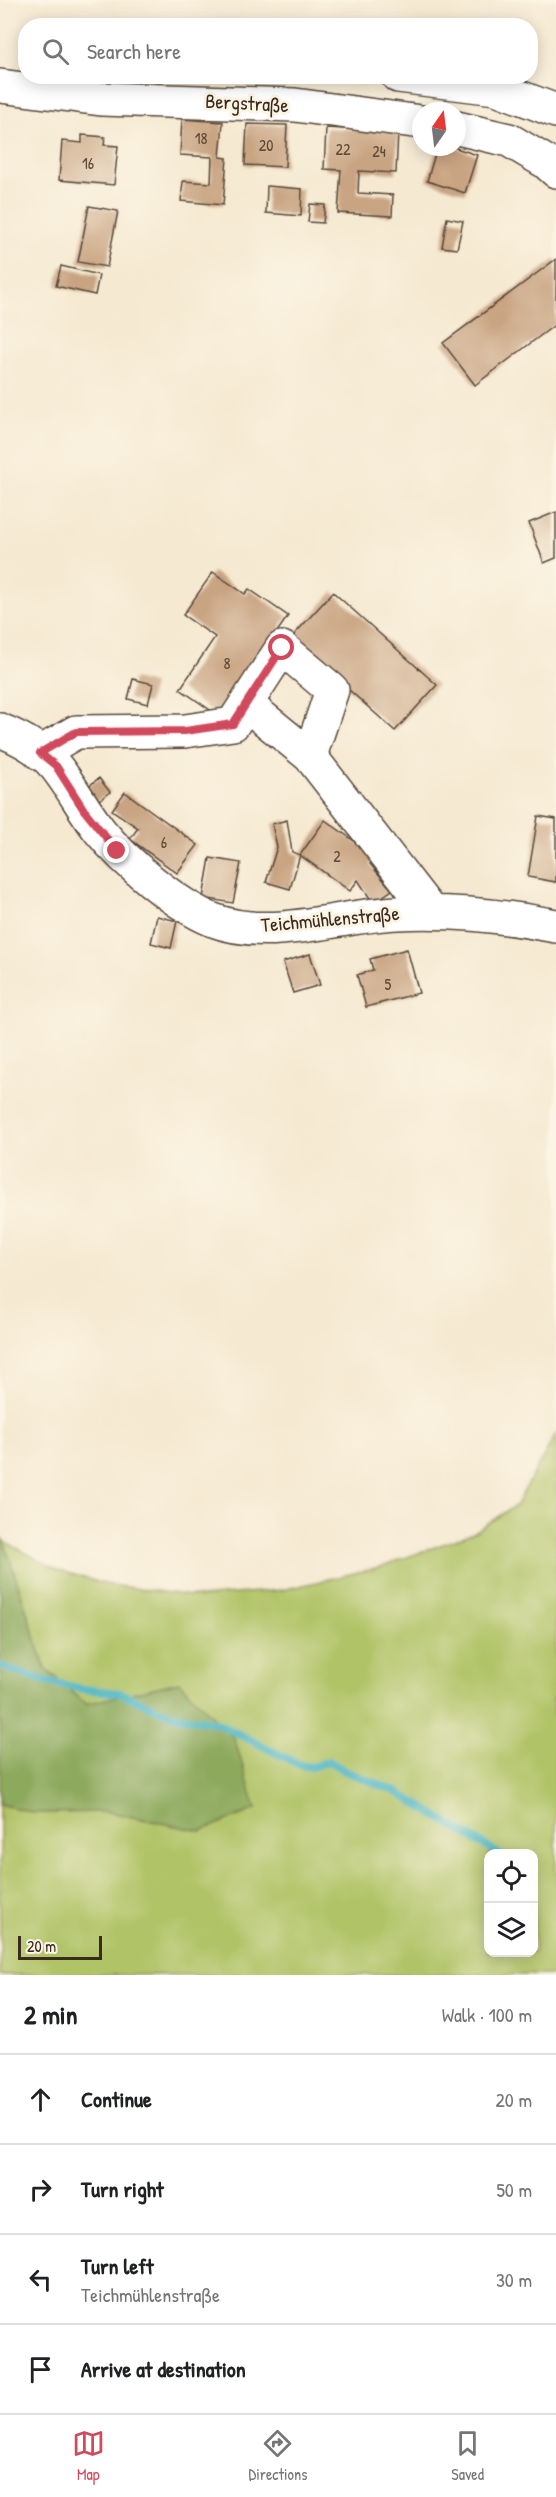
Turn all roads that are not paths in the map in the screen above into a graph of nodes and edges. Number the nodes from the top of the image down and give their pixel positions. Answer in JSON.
{"nodes":[{"id":1,"x":463,"y":84,"type":"edge"},
{"id":2,"x":0,"y":86,"type":"edge"},
{"id":3,"x":556,"y":111,"type":"edge"},
{"id":4,"x":412,"y":121,"type":"edge"},
{"id":5,"x":466,"y":130,"type":"edge"},
{"id":6,"x":556,"y":171,"type":"edge"},
{"id":7,"x":246,"y":704,"type":"junction"},
{"id":8,"x":0,"y":730,"type":"edge"},
{"id":9,"x":40,"y":753,"type":"junction"},
{"id":10,"x":310,"y":756,"type":"junction"},
{"id":11,"x":431,"y":912,"type":"junction"},
{"id":12,"x":556,"y":926,"type":"edge"}],
"edges":[{"from":1,"to":3,"type":"street"},
{"from":2,"to":4,"type":"street","name":"Bergstraße"},
{"from":5,"to":6,"type":"street"},
{"from":7,"to":9,"type":"street"},
{"from":7,"to":10,"type":"street"},
{"from":7,"to":10,"type":"street"},
{"from":8,"to":9,"type":"street","name":"Teichmühlenstraße"},
{"from":9,"to":11,"type":"street","name":"Teichmühlenstraße"},
{"from":10,"to":11,"type":"street"},
{"from":11,"to":12,"type":"street","name":"Teichmühlenstraße"}]}
